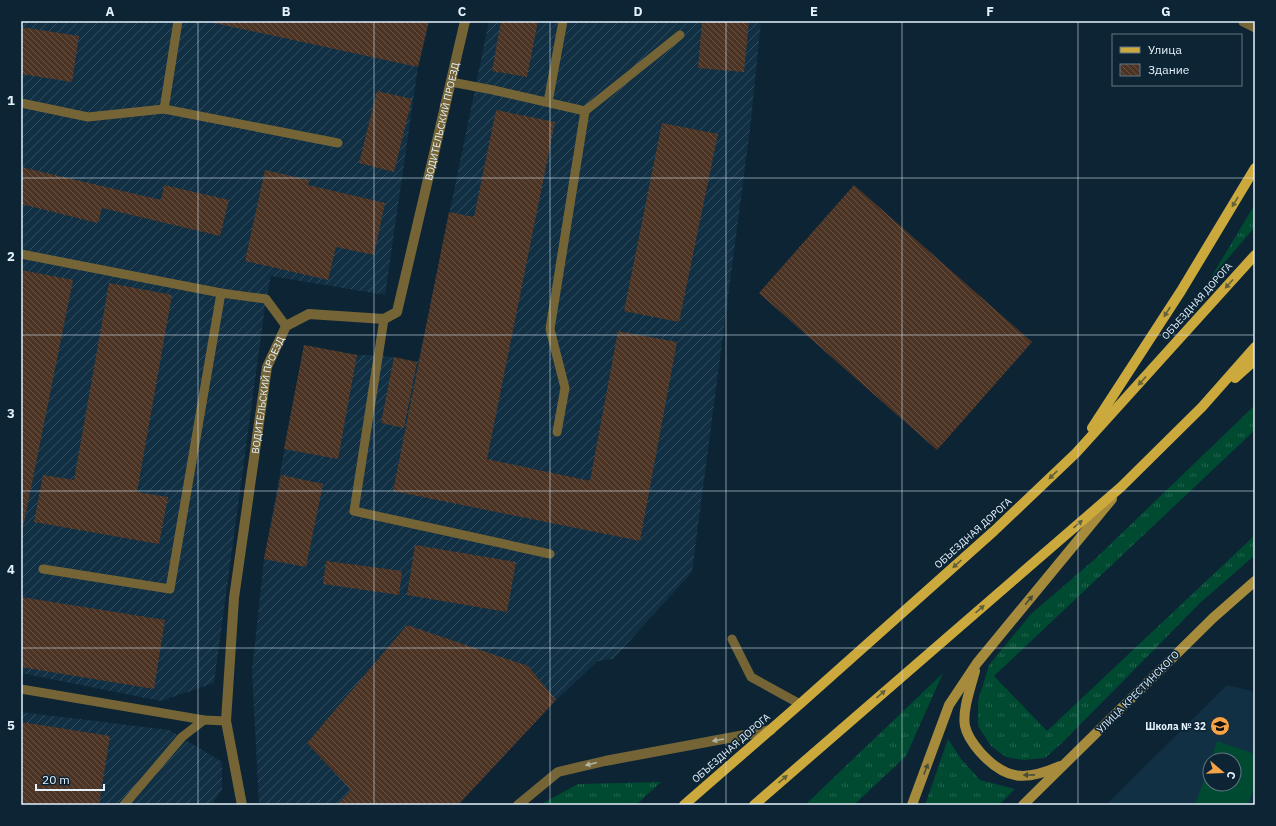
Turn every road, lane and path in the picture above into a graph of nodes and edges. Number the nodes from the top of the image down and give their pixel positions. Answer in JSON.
{"nodes":[{"id":1,"x":178,"y":21,"type":"edge"},
{"id":2,"x":465,"y":21,"type":"edge"},
{"id":3,"x":562,"y":21,"type":"edge"},
{"id":4,"x":1243,"y":22,"type":"dead end"},
{"id":5,"x":1255,"y":28,"type":"edge"},
{"id":6,"x":680,"y":35,"type":"dead end"},
{"id":7,"x":451,"y":82,"type":"junction"},
{"id":8,"x":548,"y":102,"type":"junction"},
{"id":9,"x":21,"y":103,"type":"edge"},
{"id":10,"x":164,"y":109,"type":"junction"},
{"id":11,"x":586,"y":111,"type":"junction"},
{"id":12,"x":338,"y":143,"type":"dead end"},
{"id":13,"x":1255,"y":168,"type":"edge"},
{"id":14,"x":21,"y":254,"type":"edge"},
{"id":15,"x":1255,"y":255,"type":"edge"},
{"id":16,"x":221,"y":293,"type":"junction"},
{"id":17,"x":384,"y":320,"type":"junction"},
{"id":18,"x":286,"y":326,"type":"junction"},
{"id":19,"x":1255,"y":347,"type":"edge"},
{"id":20,"x":1255,"y":360,"type":"edge"},
{"id":21,"x":1202,"y":407,"type":"junction"},
{"id":22,"x":557,"y":432,"type":"dead end"},
{"id":23,"x":1076,"y":452,"type":"junction"},
{"id":24,"x":1122,"y":487,"type":"junction"},
{"id":25,"x":550,"y":554,"type":"dead end"},
{"id":26,"x":43,"y":569,"type":"dead end"},
{"id":27,"x":1255,"y":580,"type":"edge"},
{"id":28,"x":732,"y":639,"type":"dead end"},
{"id":29,"x":978,"y":663,"type":"junction"},
{"id":30,"x":21,"y":689,"type":"edge"},
{"id":31,"x":800,"y":704,"type":"junction"},
{"id":32,"x":204,"y":720,"type":"junction"},
{"id":33,"x":226,"y":721,"type":"junction"},
{"id":34,"x":771,"y":730,"type":"junction"},
{"id":35,"x":1065,"y":764,"type":"junction"},
{"id":36,"x":124,"y":805,"type":"edge"},
{"id":37,"x":242,"y":805,"type":"edge"},
{"id":38,"x":518,"y":805,"type":"edge"},
{"id":39,"x":684,"y":805,"type":"edge"},
{"id":40,"x":754,"y":805,"type":"edge"},
{"id":41,"x":912,"y":805,"type":"edge"},
{"id":42,"x":1023,"y":805,"type":"edge"}],
"edges":[{"from":1,"to":10,"type":"lane"},
{"from":2,"to":7,"type":"street","name":"ВОДИТЕЛЬСКИЙ ПРОЕЗД"},
{"from":3,"to":8,"type":"lane"},
{"from":4,"to":5,"type":"lane"},
{"from":6,"to":11,"type":"lane"},
{"from":7,"to":8,"type":"lane"},
{"from":7,"to":17,"type":"street","name":"ВОДИТЕЛЬСКИЙ ПРОЕЗД"},
{"from":8,"to":11,"type":"lane"},
{"from":9,"to":10,"type":"lane"},
{"from":10,"to":12,"type":"lane"},
{"from":11,"to":22,"type":"lane"},
{"from":13,"to":23,"type":"main road","one_way":true},
{"from":14,"to":16,"type":"lane"},
{"from":15,"to":23,"type":"main road","name":"ОБЪЕЗДНАЯ ДОРОГА","one_way":true},
{"from":16,"to":18,"type":"lane"},
{"from":16,"to":26,"type":"lane"},
{"from":17,"to":18,"type":"street","name":"ВОДИТЕЛЬСКИЙ ПРОЕЗД"},
{"from":17,"to":25,"type":"lane"},
{"from":18,"to":33,"type":"street","name":"ВОДИТЕЛЬСКИЙ ПРОЕЗД"},
{"from":19,"to":21,"type":"main road"},
{"from":20,"to":21,"type":"main road"},
{"from":21,"to":24,"type":"main road"},
{"from":23,"to":31,"type":"main road","name":"ОБЪЕЗДНАЯ ДОРОГА","one_way":true},
{"from":29,"to":24,"type":"street","one_way":true},
{"from":40,"to":24,"type":"main road","one_way":true},
{"from":27,"to":35,"type":"street","name":"УЛИЦА КРЕСТИНСКОГО"},
{"from":28,"to":31,"type":"lane"},
{"from":35,"to":29,"type":"street","one_way":true},
{"from":41,"to":29,"type":"street","one_way":true},
{"from":30,"to":32,"type":"lane"},
{"from":31,"to":34,"type":"main road","name":"ОБЪЕЗДНАЯ ДОРОГА"},
{"from":32,"to":33,"type":"lane"},
{"from":32,"to":36,"type":"lane"},
{"from":33,"to":37,"type":"street","name":"ВОДИТЕЛЬСКИЙ ПРОЕЗД"},
{"from":34,"to":38,"type":"street","one_way":true},
{"from":34,"to":39,"type":"main road","name":"ОБЪЕЗДНАЯ ДОРОГА"},
{"from":35,"to":42,"type":"street","name":"УЛИЦА КРЕСТИНСКОГО"}]}
